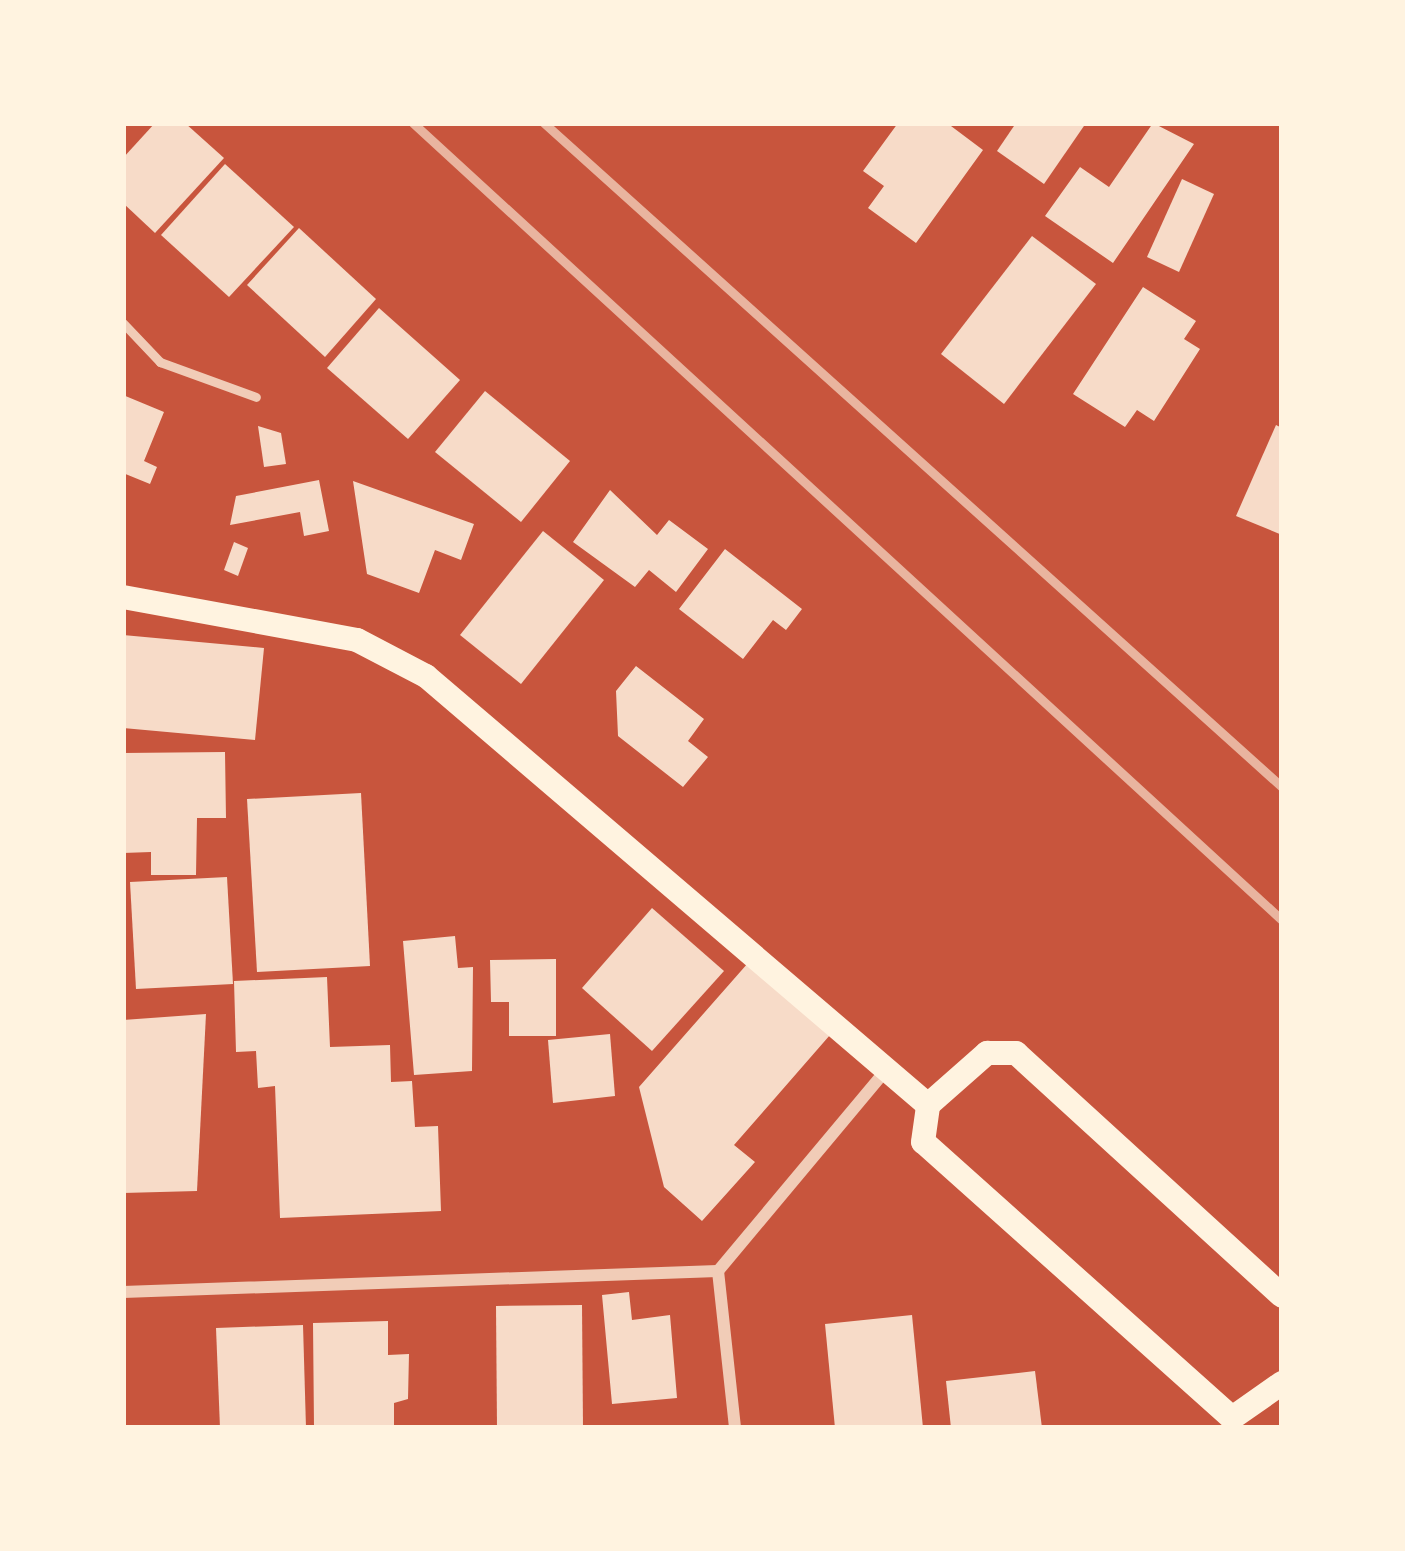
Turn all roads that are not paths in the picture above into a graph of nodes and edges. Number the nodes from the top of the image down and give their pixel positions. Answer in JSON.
{"nodes":[{"id":1,"x":123,"y":323,"type":"edge"},
{"id":2,"x":256,"y":397,"type":"dead end"},
{"id":3,"x":123,"y":596,"type":"edge"},
{"id":4,"x":887,"y":1068,"type":"junction"},
{"id":5,"x":928,"y":1105,"type":"junction"},
{"id":6,"x":718,"y":1271,"type":"junction"},
{"id":7,"x":123,"y":1292,"type":"edge"},
{"id":8,"x":1282,"y":1296,"type":"edge"},
{"id":9,"x":1282,"y":1383,"type":"edge"},
{"id":10,"x":1232,"y":1423,"type":"edge"},
{"id":11,"x":736,"y":1428,"type":"edge"}],
"edges":[{"from":1,"to":2,"type":"lane"},
{"from":3,"to":4,"type":"main road"},
{"from":4,"to":5,"type":"main road"},
{"from":4,"to":6,"type":"street"},
{"from":5,"to":8,"type":"main road"},
{"from":5,"to":10,"type":"main road"},
{"from":6,"to":7,"type":"street"},
{"from":6,"to":11,"type":"street"},
{"from":9,"to":10,"type":"main road"}]}
